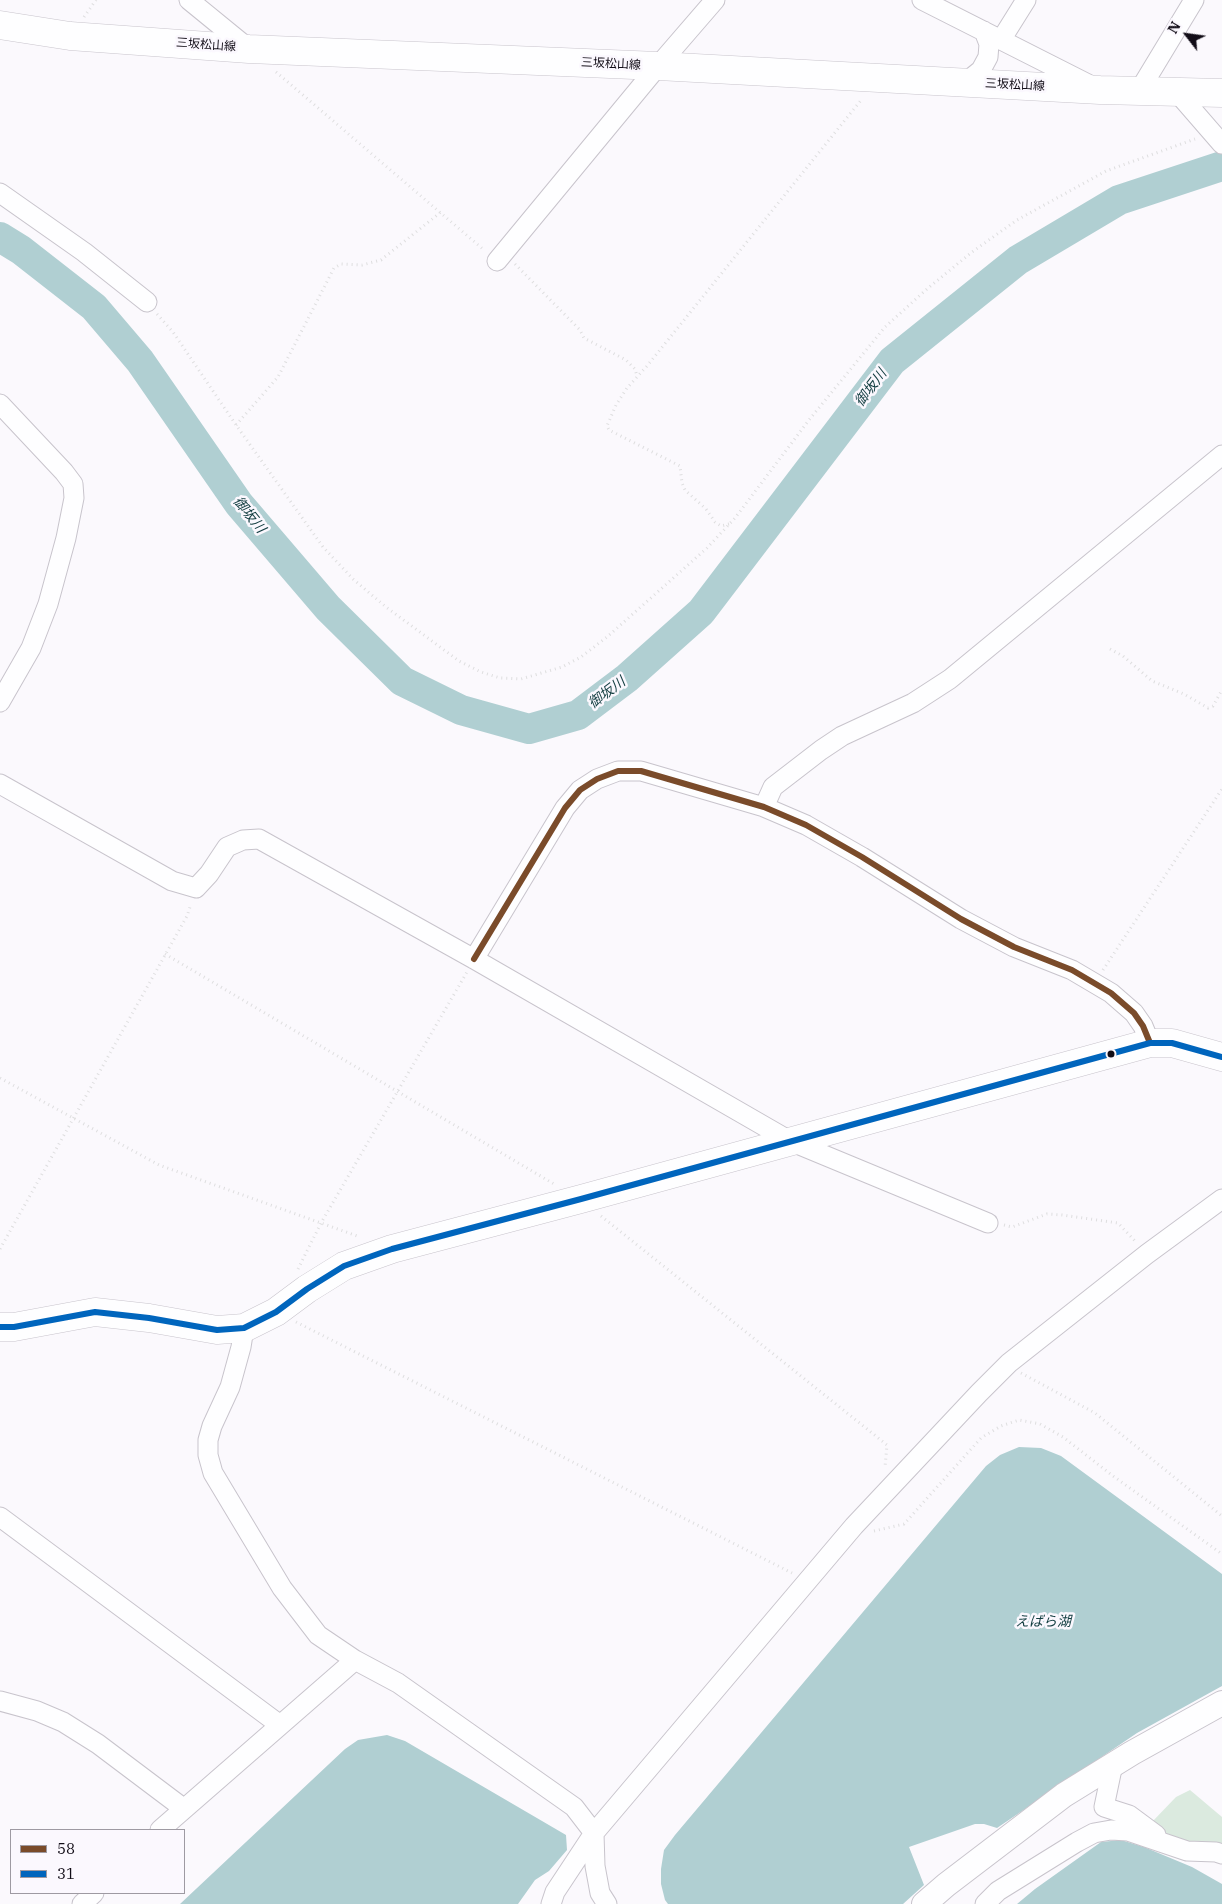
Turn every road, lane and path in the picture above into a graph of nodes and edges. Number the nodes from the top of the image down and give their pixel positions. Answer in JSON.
{"nodes":[{"id":1,"x":189,"y":0,"type":"edge"},
{"id":2,"x":715,"y":0,"type":"edge"},
{"id":3,"x":922,"y":0,"type":"edge"},
{"id":4,"x":1026,"y":0,"type":"edge"},
{"id":5,"x":1194,"y":0,"type":"edge"},
{"id":6,"x":0,"y":25,"type":"edge"},
{"id":7,"x":984,"y":31,"type":"junction"},
{"id":8,"x":1001,"y":40,"type":"junction"},
{"id":9,"x":249,"y":48,"type":"junction"},
{"id":10,"x":658,"y":66,"type":"junction"},
{"id":11,"x":872,"y":78,"type":"junction"},
{"id":12,"x":965,"y":83,"type":"junction"},
{"id":13,"x":1100,"y":90,"type":"junction"},
{"id":14,"x":1139,"y":91,"type":"junction"},
{"id":15,"x":1176,"y":91,"type":"junction"},
{"id":16,"x":1222,"y":93,"type":"edge"},
{"id":17,"x":1216,"y":138,"type":"edge"},
{"id":18,"x":0,"y":194,"type":"edge"},
{"id":19,"x":441,"y":212,"type":"junction"},
{"id":20,"x":500,"y":257,"type":"junction"},
{"id":21,"x":147,"y":302,"type":"joint"},
{"id":22,"x":638,"y":376,"type":"junction"},
{"id":23,"x":0,"y":404,"type":"edge"},
{"id":24,"x":236,"y":425,"type":"junction"},
{"id":25,"x":1222,"y":455,"type":"edge"},
{"id":26,"x":729,"y":524,"type":"junction"},
{"id":27,"x":1110,"y":648,"type":"dead end"},
{"id":28,"x":1222,"y":690,"type":"edge"},
{"id":29,"x":0,"y":702,"type":"edge"},
{"id":30,"x":0,"y":784,"type":"edge"},
{"id":31,"x":1222,"y":789,"type":"edge"},
{"id":32,"x":764,"y":807,"type":"junction"},
{"id":33,"x":196,"y":888,"type":"junction"},
{"id":34,"x":474,"y":958,"type":"junction"},
{"id":35,"x":1094,"y":983,"type":"junction"},
{"id":36,"x":1150,"y":1043,"type":"junction"},
{"id":37,"x":1222,"y":1057,"type":"edge"},
{"id":38,"x":0,"y":1078,"type":"edge"},
{"id":39,"x":74,"y":1117,"type":"junction"},
{"id":40,"x":790,"y":1141,"type":"junction"},
{"id":41,"x":1222,"y":1199,"type":"edge"},
{"id":42,"x":321,"y":1223,"type":"junction"},
{"id":43,"x":988,"y":1223,"type":"joint"},
{"id":44,"x":0,"y":1249,"type":"edge"},
{"id":45,"x":392,"y":1249,"type":"junction"},
{"id":46,"x":1147,"y":1254,"type":"junction"},
{"id":47,"x":294,"y":1277,"type":"dead end"},
{"id":48,"x":276,"y":1312,"type":"junction"},
{"id":49,"x":0,"y":1327,"type":"edge"},
{"id":50,"x":244,"y":1328,"type":"junction"},
{"id":51,"x":1009,"y":1363,"type":"junction"},
{"id":52,"x":1222,"y":1516,"type":"edge"},
{"id":53,"x":0,"y":1517,"type":"edge"},
{"id":54,"x":854,"y":1526,"type":"junction"},
{"id":55,"x":1222,"y":1554,"type":"edge"},
{"id":56,"x":799,"y":1572,"type":"dead end"},
{"id":57,"x":355,"y":1660,"type":"junction"},
{"id":58,"x":0,"y":1701,"type":"edge"},
{"id":59,"x":1222,"y":1703,"type":"edge"},
{"id":60,"x":280,"y":1725,"type":"junction"},
{"id":61,"x":1113,"y":1764,"type":"junction"},
{"id":62,"x":183,"y":1808,"type":"junction"},
{"id":63,"x":161,"y":1829,"type":"edge"},
{"id":64,"x":594,"y":1833,"type":"junction"},
{"id":65,"x":1169,"y":1844,"type":"junction"},
{"id":66,"x":1222,"y":1854,"type":"edge"},
{"id":67,"x":93,"y":1894,"type":"edge"},
{"id":68,"x":82,"y":1904,"type":"edge"},
{"id":69,"x":551,"y":1904,"type":"edge"},
{"id":70,"x":607,"y":1904,"type":"edge"},
{"id":71,"x":924,"y":1904,"type":"edge"},
{"id":72,"x":985,"y":1904,"type":"edge"}],
"edges":[{"from":1,"to":9,"type":"street"},
{"from":2,"to":10,"type":"street"},
{"from":3,"to":7,"type":"street"},
{"from":4,"to":8,"type":"street"},
{"from":5,"to":14,"type":"street"},
{"from":6,"to":9,"type":"main road","name":"三坂松山線"},
{"from":7,"to":8,"type":"street"},
{"from":7,"to":12,"type":"street"},
{"from":8,"to":13,"type":"street"},
{"from":9,"to":10,"type":"main road","name":"三坂松山線"},
{"from":9,"to":19,"type":"path"},
{"from":10,"to":11,"type":"main road","name":"三坂松山線"},
{"from":10,"to":20,"type":"street"},
{"from":11,"to":12,"type":"main road","name":"三坂松山線"},
{"from":11,"to":22,"type":"path"},
{"from":12,"to":13,"type":"main road","name":"三坂松山線"},
{"from":13,"to":14,"type":"main road","name":"三坂松山線"},
{"from":14,"to":15,"type":"main road","name":"三坂松山線"},
{"from":15,"to":16,"type":"main road","name":"三坂松山線"},
{"from":15,"to":17,"type":"street"},
{"from":17,"to":26,"type":"path"},
{"from":18,"to":21,"type":"street"},
{"from":19,"to":20,"type":"path"},
{"from":19,"to":24,"type":"path"},
{"from":20,"to":22,"type":"path"},
{"from":21,"to":24,"type":"path"},
{"from":22,"to":26,"type":"path"},
{"from":23,"to":29,"type":"street"},
{"from":24,"to":26,"type":"path"},
{"from":25,"to":32,"type":"street"},
{"from":27,"to":28,"type":"path"},
{"from":30,"to":33,"type":"street"},
{"from":31,"to":35,"type":"path"},
{"from":32,"to":34,"type":"street"},
{"from":32,"to":35,"type":"street"},
{"from":33,"to":34,"type":"street"},
{"from":33,"to":39,"type":"path"},
{"from":34,"to":40,"type":"street"},
{"from":34,"to":42,"type":"path"},
{"from":35,"to":36,"type":"street"},
{"from":36,"to":37,"type":"main road"},
{"from":36,"to":40,"type":"main road"},
{"from":38,"to":39,"type":"path"},
{"from":39,"to":42,"type":"path"},
{"from":39,"to":44,"type":"path"},
{"from":40,"to":43,"type":"street"},
{"from":40,"to":45,"type":"main road"},
{"from":41,"to":46,"type":"street"},
{"from":42,"to":45,"type":"path"},
{"from":42,"to":47,"type":"path"},
{"from":43,"to":46,"type":"path"},
{"from":45,"to":48,"type":"main road"},
{"from":46,"to":51,"type":"street"},
{"from":48,"to":50,"type":"main road"},
{"from":48,"to":56,"type":"path"},
{"from":49,"to":50,"type":"main road"},
{"from":50,"to":57,"type":"street"},
{"from":51,"to":52,"type":"path"},
{"from":51,"to":54,"type":"street"},
{"from":53,"to":60,"type":"street"},
{"from":54,"to":55,"type":"path"},
{"from":54,"to":64,"type":"street"},
{"from":57,"to":60,"type":"street"},
{"from":57,"to":64,"type":"street"},
{"from":58,"to":62,"type":"street"},
{"from":59,"to":61,"type":"street"},
{"from":60,"to":62,"type":"street"},
{"from":61,"to":65,"type":"street"},
{"from":61,"to":71,"type":"street"},
{"from":62,"to":63,"type":"street"},
{"from":64,"to":69,"type":"street"},
{"from":64,"to":70,"type":"street"},
{"from":65,"to":66,"type":"street"},
{"from":65,"to":72,"type":"street"},
{"from":67,"to":68,"type":"street"}]}
